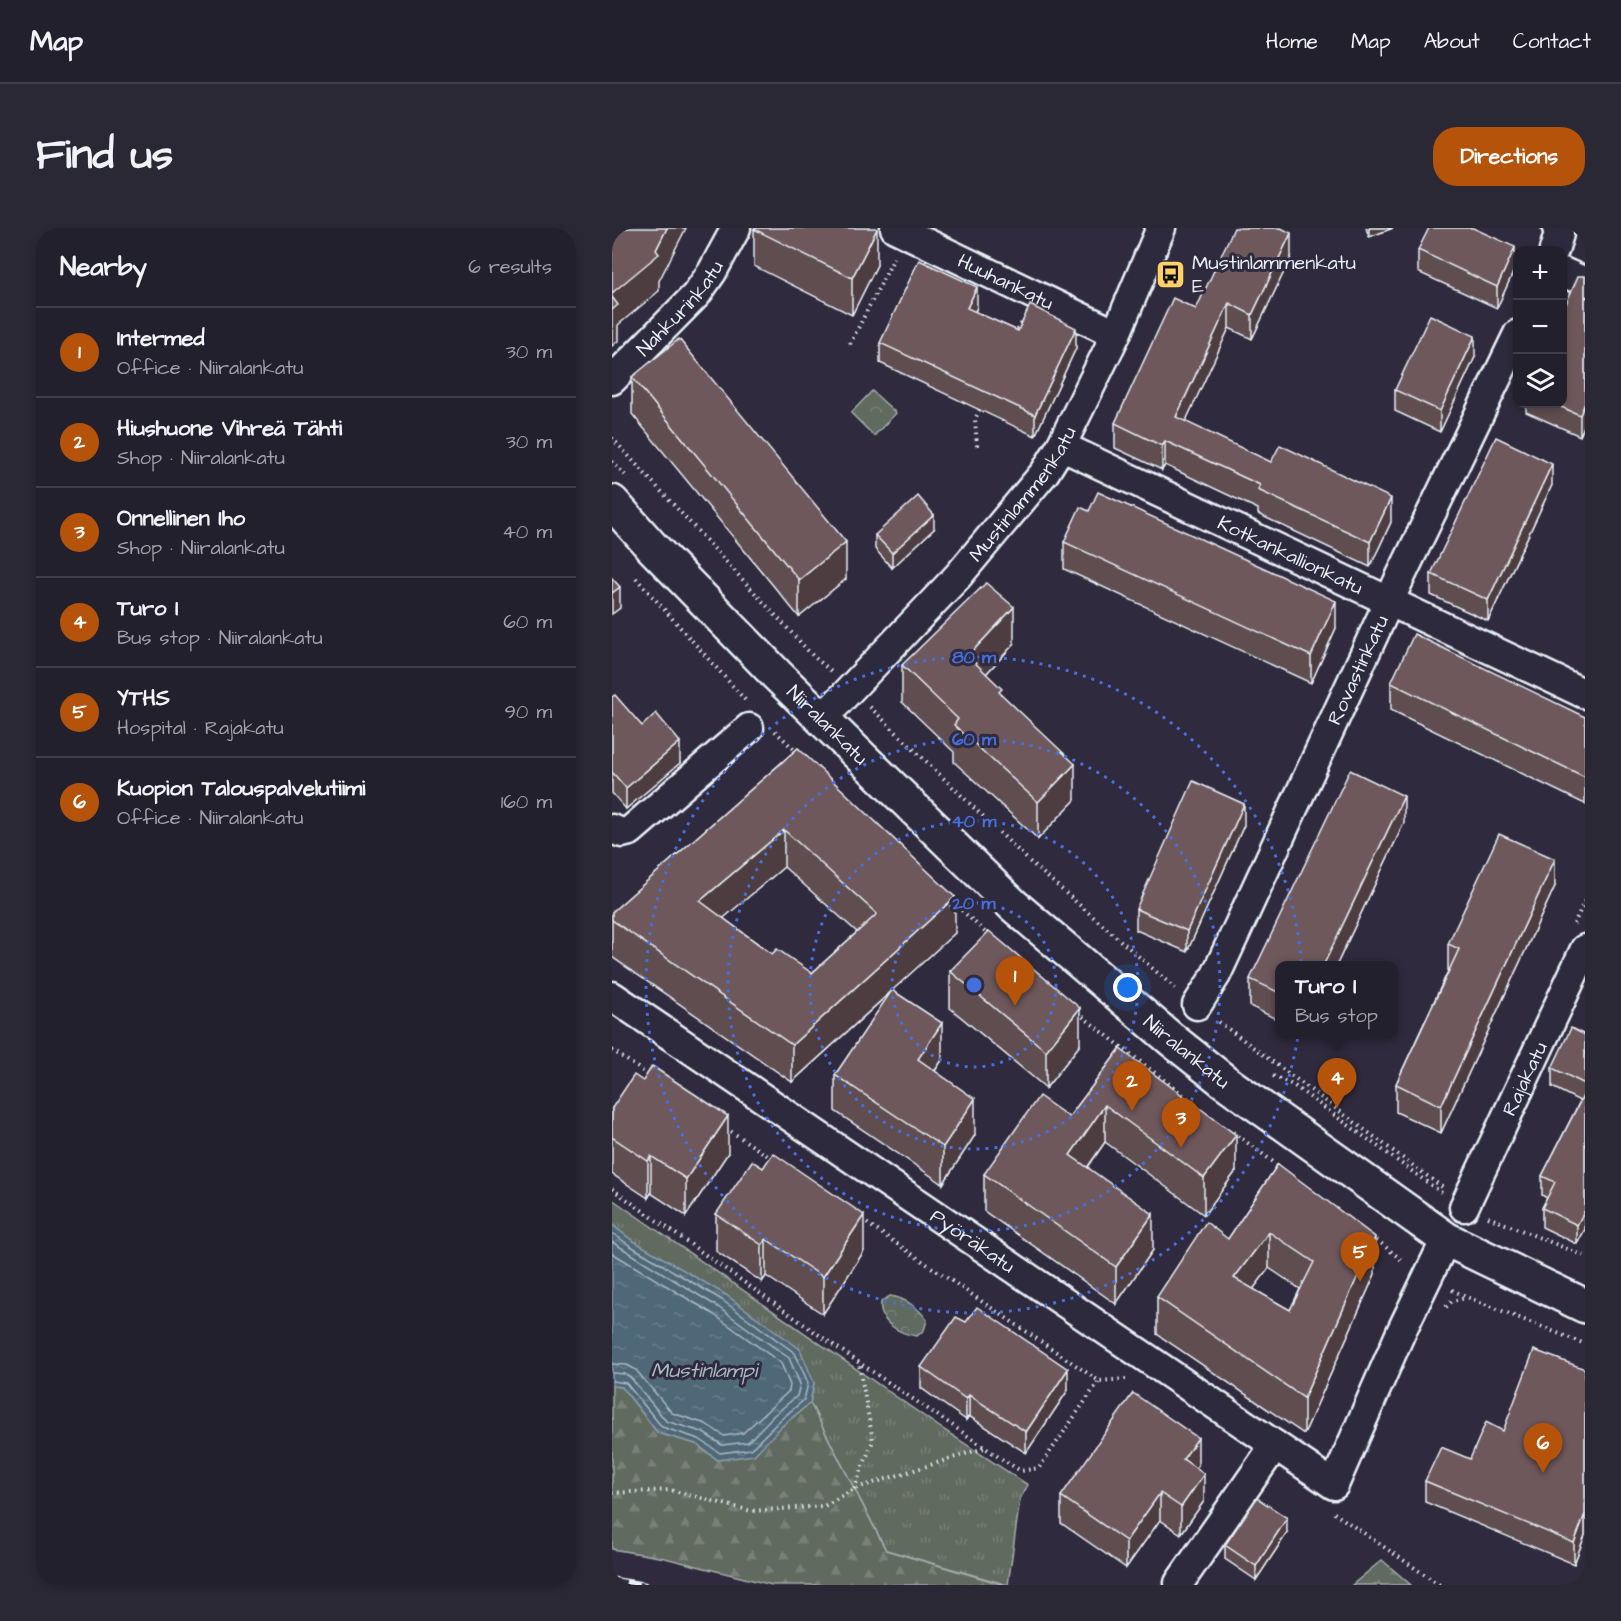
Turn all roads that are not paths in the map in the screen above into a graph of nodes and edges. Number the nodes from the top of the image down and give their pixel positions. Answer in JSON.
{"nodes":[{"id":1,"x":736,"y":228,"type":"edge"},
{"id":2,"x":1161,"y":228,"type":"edge"},
{"id":3,"x":1557,"y":228,"type":"edge"},
{"id":4,"x":895,"y":241,"type":"edge"},
{"id":5,"x":1555,"y":246,"type":"edge"},
{"id":6,"x":1567,"y":274,"type":"edge"},
{"id":7,"x":1585,"y":282,"type":"edge"},
{"id":8,"x":1116,"y":334,"type":"junction"},
{"id":9,"x":1513,"y":344,"type":"edge"},
{"id":10,"x":612,"y":380,"type":"edge"},
{"id":11,"x":1061,"y":446,"type":"junction"},
{"id":12,"x":612,"y":502,"type":"edge"},
{"id":13,"x":1389,"y":601,"type":"junction"},
{"id":14,"x":1585,"y":694,"type":"edge"},
{"id":15,"x":822,"y":718,"type":"junction"},
{"id":16,"x":749,"y":728,"type":"dead end"},
{"id":17,"x":612,"y":829,"type":"edge"},
{"id":18,"x":1585,"y":949,"type":"edge"},
{"id":19,"x":612,"y":996,"type":"edge"},
{"id":20,"x":1197,"y":1005,"type":"road end"},
{"id":21,"x":1464,"y":1207,"type":"road end"},
{"id":22,"x":1446,"y":1239,"type":"junction"},
{"id":23,"x":1585,"y":1306,"type":"edge"},
{"id":24,"x":1275,"y":1445,"type":"junction"},
{"id":25,"x":1179,"y":1583,"type":"dead end"}],
"edges":[{"from":1,"to":10,"type":"street","name":"Nahkurinkatu"},
{"from":2,"to":8,"type":"street","name":"Mustinlammenkatu"},
{"from":3,"to":5,"type":"street"},
{"from":4,"to":8,"type":"street","name":"Huuhankatu"},
{"from":6,"to":7,"type":"street"},
{"from":8,"to":11,"type":"street","name":"Mustinlammenkatu"},
{"from":9,"to":13,"type":"street","name":"Rovastinkatu"},
{"from":11,"to":13,"type":"street","name":"Kotkankallionkatu"},
{"from":11,"to":15,"type":"street","name":"Mustinlammenkatu"},
{"from":12,"to":15,"type":"main road","name":"Niiralankatu"},
{"from":13,"to":14,"type":"street","name":"Kotkankallionkatu"},
{"from":13,"to":20,"type":"street","name":"Rovastinkatu"},
{"from":15,"to":22,"type":"main road","name":"Niiralankatu"},
{"from":16,"to":17,"type":"street"},
{"from":18,"to":21,"type":"street","name":"Rajakatu"},
{"from":19,"to":24,"type":"street","name":"Pyöräkatu"},
{"from":22,"to":23,"type":"main road","name":"Niiralankatu"},
{"from":22,"to":24,"type":"street","name":"Pyöräkatu"},
{"from":24,"to":25,"type":"street"}]}
